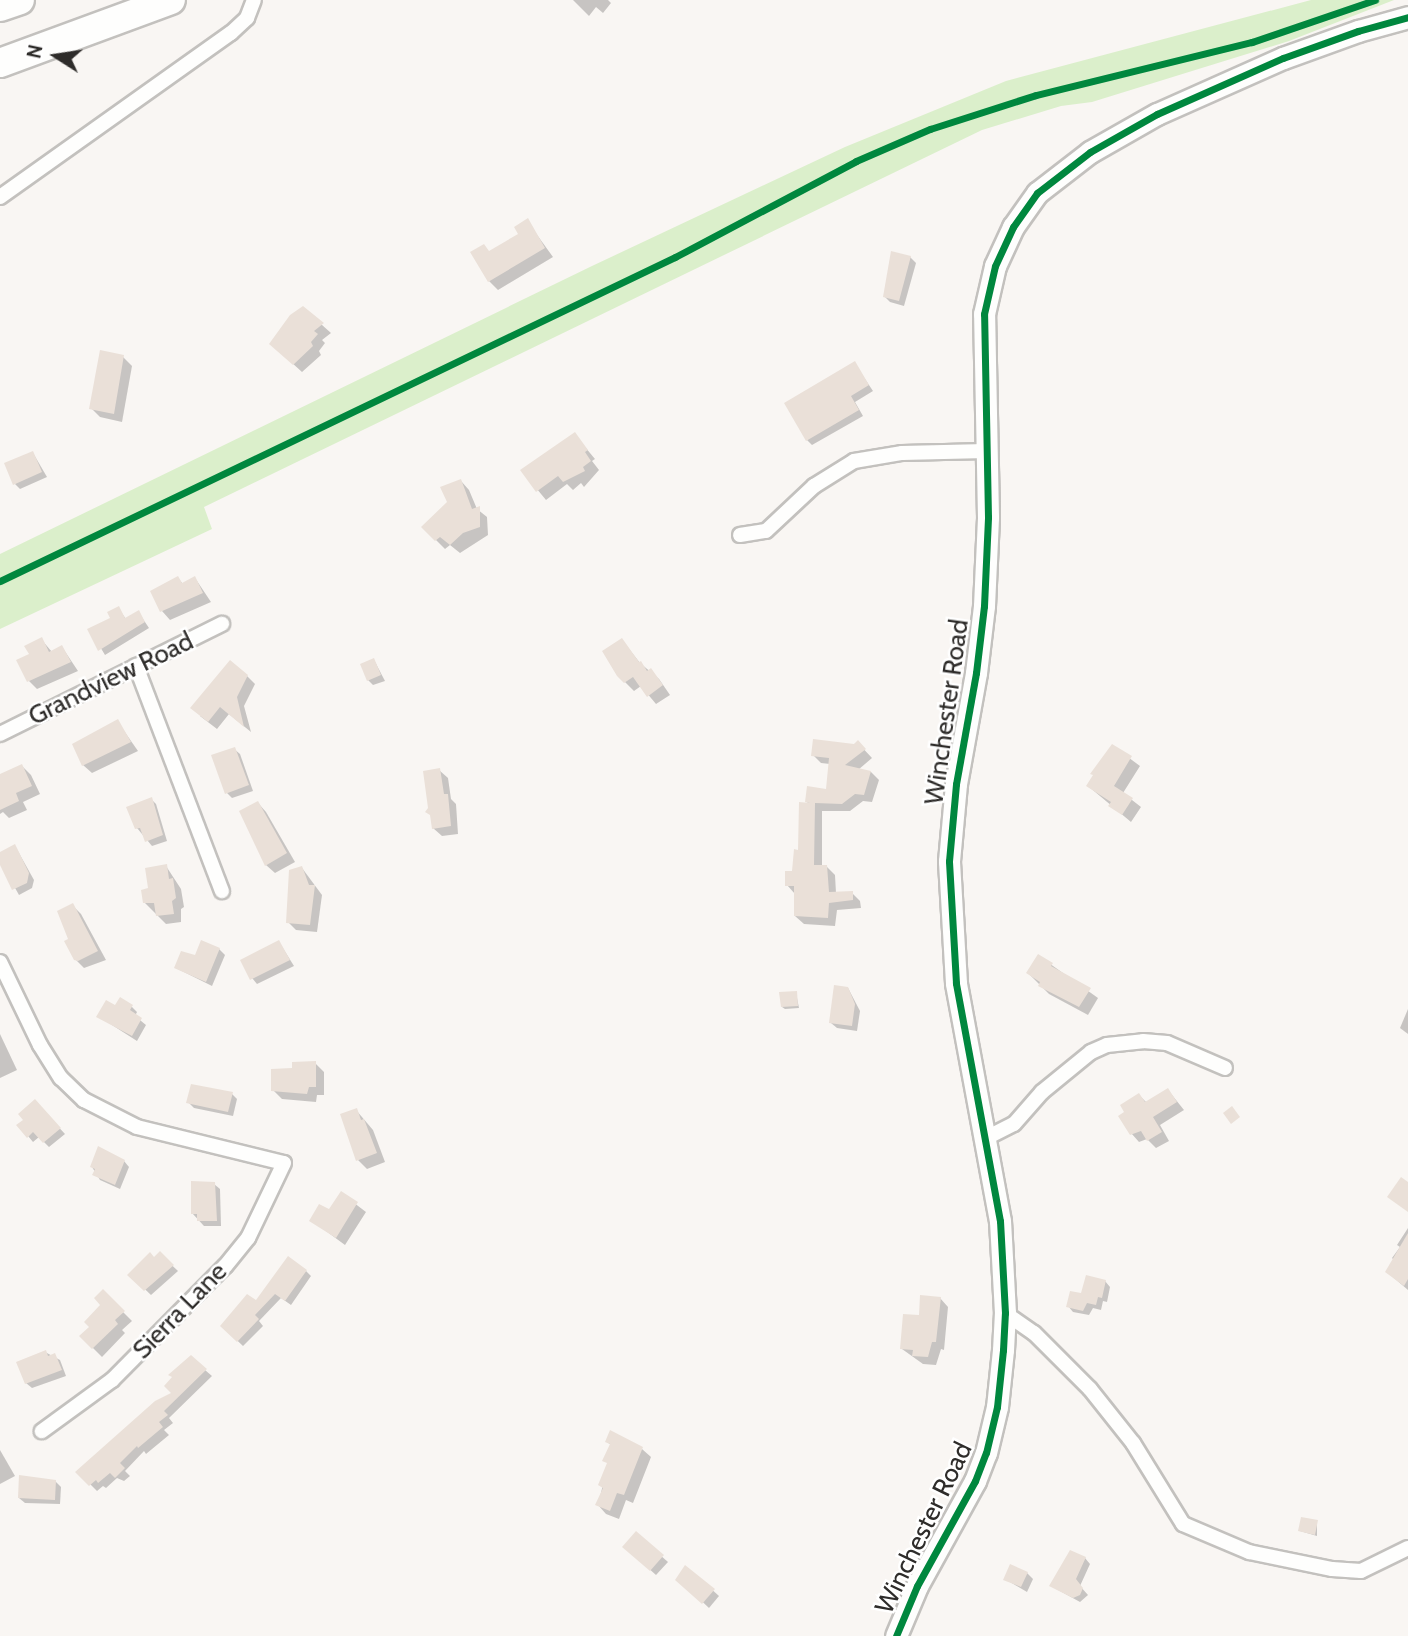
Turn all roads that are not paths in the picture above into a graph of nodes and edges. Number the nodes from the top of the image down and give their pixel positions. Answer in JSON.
{"nodes":[{"id":1,"x":20,"y":0,"type":"edge"},
{"id":2,"x":170,"y":0,"type":"edge"},
{"id":3,"x":254,"y":0,"type":"edge"},
{"id":4,"x":0,"y":8,"type":"edge"},
{"id":5,"x":1408,"y":17,"type":"edge"},
{"id":6,"x":0,"y":63,"type":"edge"},
{"id":7,"x":0,"y":197,"type":"edge"},
{"id":8,"x":986,"y":451,"type":"junction"},
{"id":9,"x":740,"y":535,"type":"dead end"},
{"id":10,"x":222,"y":624,"type":"dead end"},
{"id":11,"x":136,"y":666,"type":"junction"},
{"id":12,"x":0,"y":734,"type":"edge"},
{"id":13,"x":222,"y":891,"type":"dead end"},
{"id":14,"x":0,"y":962,"type":"edge"},
{"id":15,"x":1225,"y":1068,"type":"dead end"},
{"id":16,"x":986,"y":1138,"type":"junction"},
{"id":17,"x":1005,"y":1313,"type":"junction"},
{"id":18,"x":42,"y":1431,"type":"dead end"},
{"id":19,"x":1408,"y":1548,"type":"edge"},
{"id":20,"x":896,"y":1636,"type":"edge"}],
"edges":[{"from":1,"to":4,"type":"highway"},
{"from":2,"to":6,"type":"highway"},
{"from":3,"to":7,"type":"street"},
{"from":5,"to":8,"type":"street","name":"Winchester Road"},
{"from":8,"to":9,"type":"street"},
{"from":8,"to":16,"type":"street","name":"Winchester Road"},
{"from":10,"to":11,"type":"street","name":"Grandview Road"},
{"from":11,"to":12,"type":"street","name":"Grandview Road"},
{"from":11,"to":13,"type":"street"},
{"from":14,"to":18,"type":"street","name":"Sierra Lane"},
{"from":15,"to":16,"type":"street"},
{"from":16,"to":17,"type":"street","name":"Winchester Road"},
{"from":17,"to":19,"type":"street"},
{"from":17,"to":20,"type":"street","name":"Winchester Road"}]}
